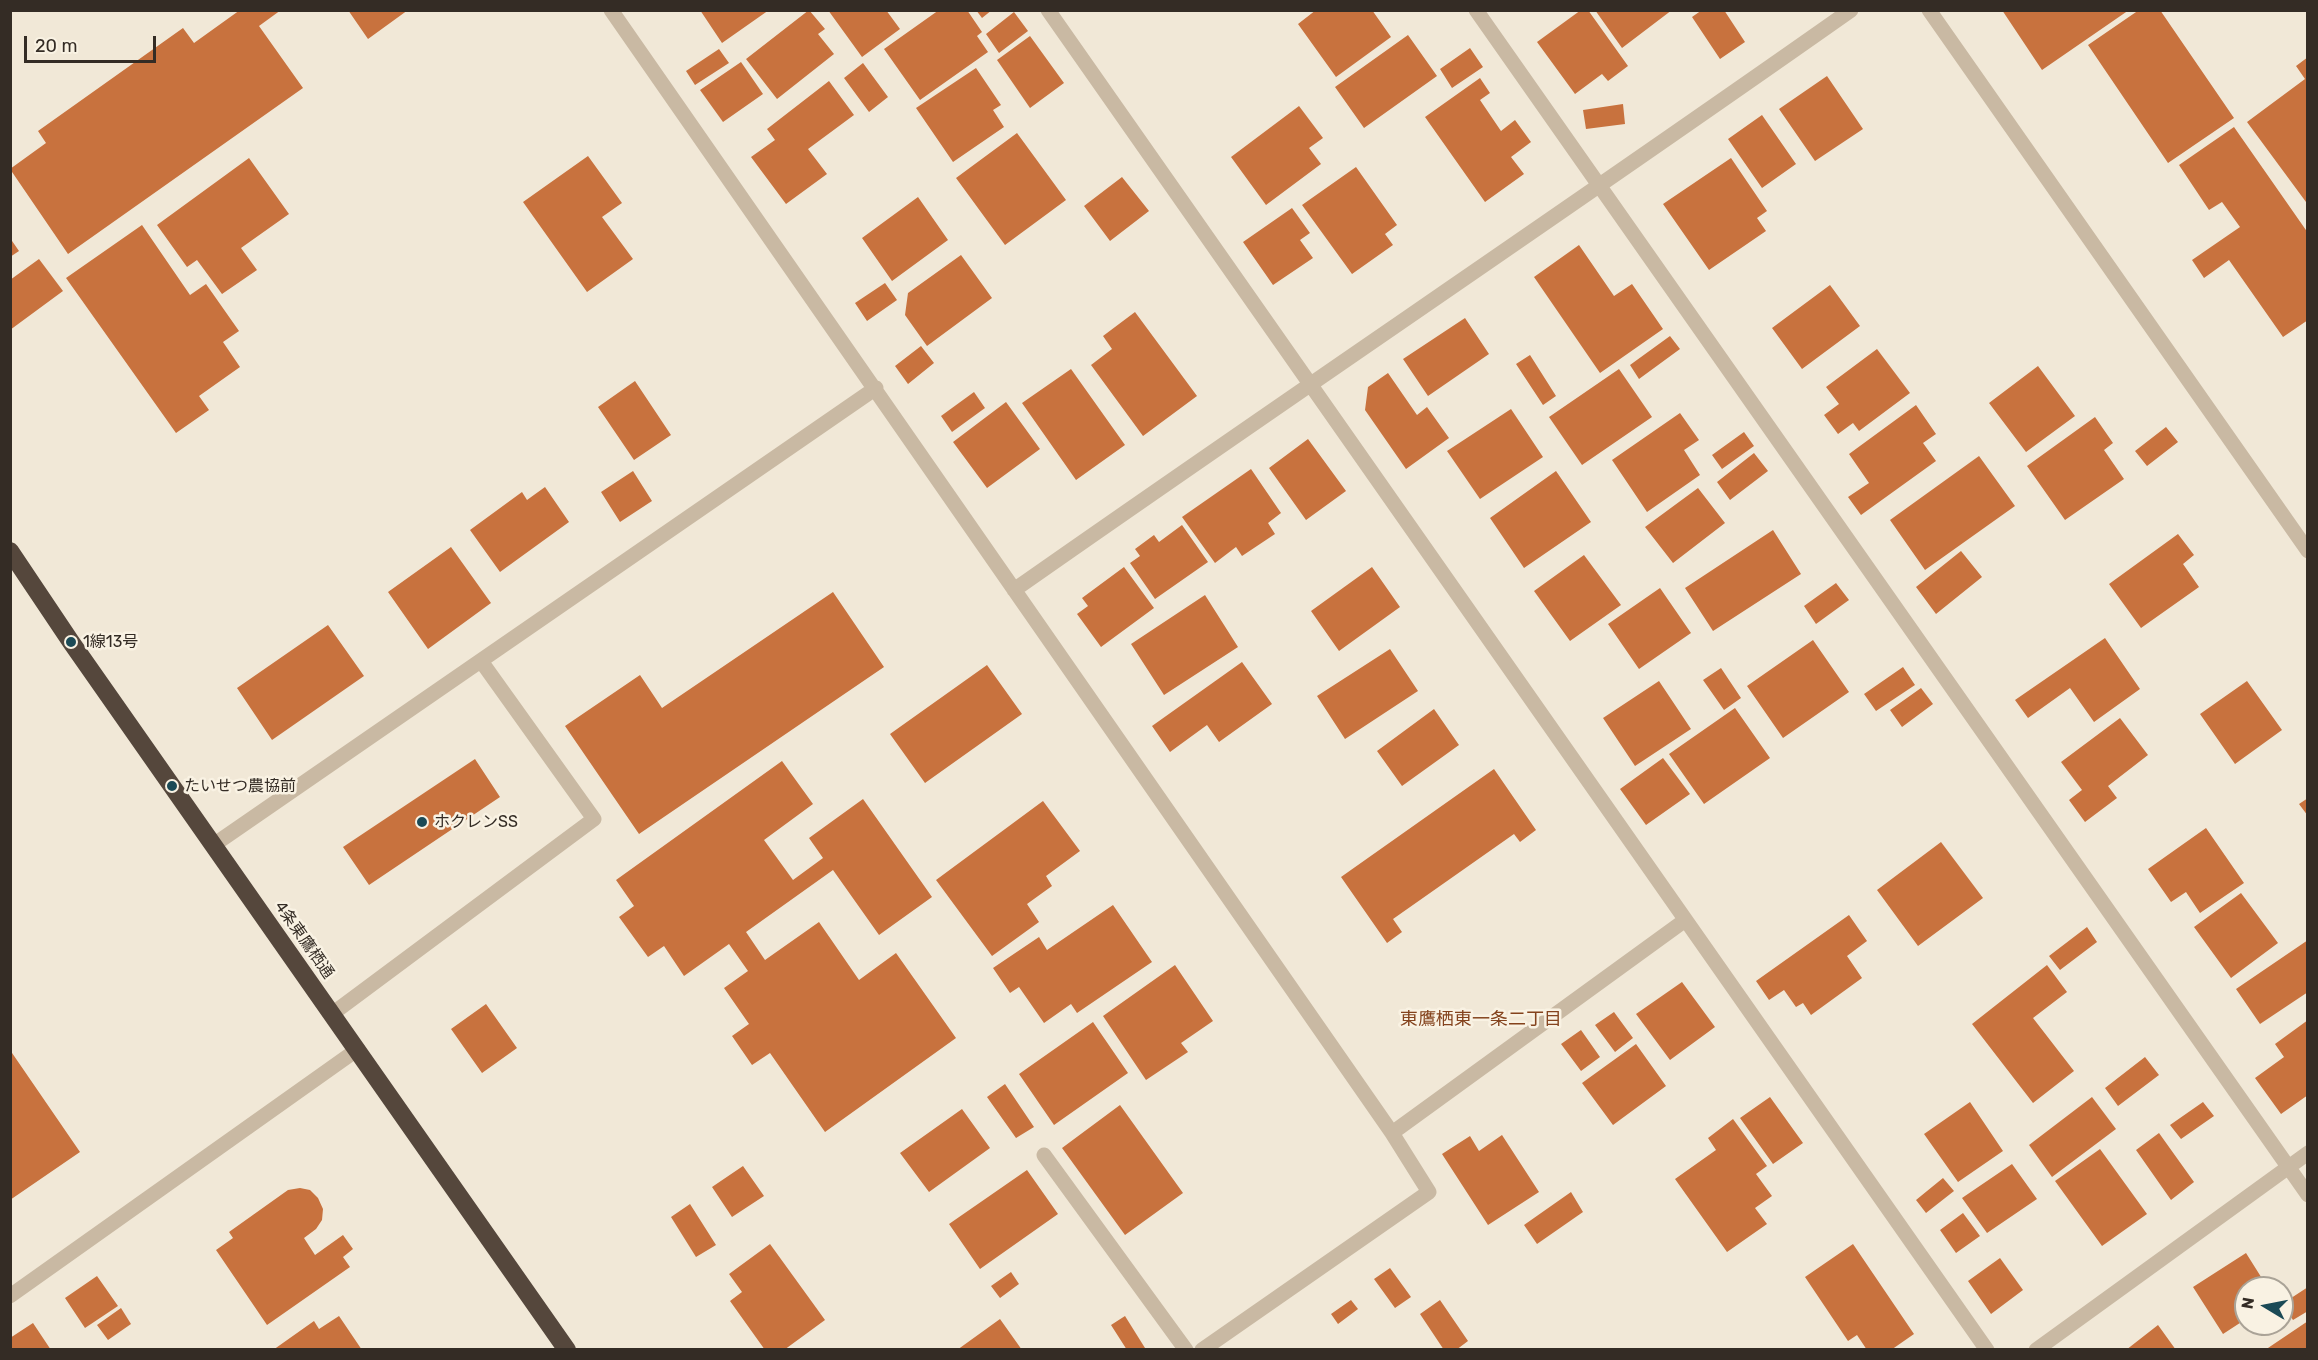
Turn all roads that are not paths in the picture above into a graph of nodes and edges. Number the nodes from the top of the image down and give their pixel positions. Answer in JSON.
{"nodes":[{"id":1,"x":611,"y":10,"type":"edge"},
{"id":2,"x":1048,"y":10,"type":"edge"},
{"id":3,"x":1476,"y":10,"type":"edge"},
{"id":4,"x":1851,"y":10,"type":"edge"},
{"id":5,"x":1929,"y":10,"type":"edge"},
{"id":6,"x":1599,"y":188,"type":"junction"},
{"id":7,"x":1311,"y":382,"type":"junction"},
{"id":8,"x":876,"y":388,"type":"junction"},
{"id":9,"x":2307,"y":551,"type":"edge"},
{"id":10,"x":13,"y":559,"type":"edge"},
{"id":11,"x":1014,"y":590,"type":"junction"},
{"id":12,"x":481,"y":661,"type":"junction"},
{"id":13,"x":214,"y":844,"type":"junction"},
{"id":14,"x":1684,"y":921,"type":"junction"},
{"id":15,"x":332,"y":1014,"type":"junction"},
{"id":16,"x":358,"y":1049,"type":"junction"},
{"id":17,"x":1392,"y":1133,"type":"junction"},
{"id":18,"x":2307,"y":1153,"type":"edge"},
{"id":19,"x":1044,"y":1155,"type":"dead end"},
{"id":20,"x":2288,"y":1166,"type":"junction"},
{"id":21,"x":2307,"y":1195,"type":"edge"},
{"id":22,"x":10,"y":1296,"type":"edge"},
{"id":23,"x":567,"y":1350,"type":"edge"},
{"id":24,"x":1186,"y":1350,"type":"edge"},
{"id":25,"x":1202,"y":1350,"type":"edge"},
{"id":26,"x":1987,"y":1350,"type":"edge"},
{"id":27,"x":2036,"y":1350,"type":"edge"}],
"edges":[{"from":1,"to":8,"type":"street"},
{"from":2,"to":7,"type":"street"},
{"from":3,"to":6,"type":"street"},
{"from":4,"to":6,"type":"street"},
{"from":5,"to":9,"type":"street"},
{"from":6,"to":7,"type":"street"},
{"from":6,"to":20,"type":"street"},
{"from":7,"to":11,"type":"street"},
{"from":7,"to":14,"type":"street"},
{"from":8,"to":11,"type":"street"},
{"from":8,"to":12,"type":"street"},
{"from":10,"to":13,"type":"highway","name":"4条東鷹栖通"},
{"from":11,"to":17,"type":"street"},
{"from":12,"to":13,"type":"street"},
{"from":12,"to":15,"type":"street"},
{"from":13,"to":15,"type":"highway","name":"4条東鷹栖通"},
{"from":14,"to":17,"type":"street"},
{"from":14,"to":26,"type":"street"},
{"from":15,"to":16,"type":"highway","name":"4条東鷹栖通"},
{"from":16,"to":22,"type":"street"},
{"from":16,"to":23,"type":"highway","name":"4条東鷹栖通"},
{"from":17,"to":25,"type":"street"},
{"from":18,"to":20,"type":"street"},
{"from":19,"to":24,"type":"street"},
{"from":20,"to":21,"type":"street"},
{"from":20,"to":27,"type":"street"}]}
